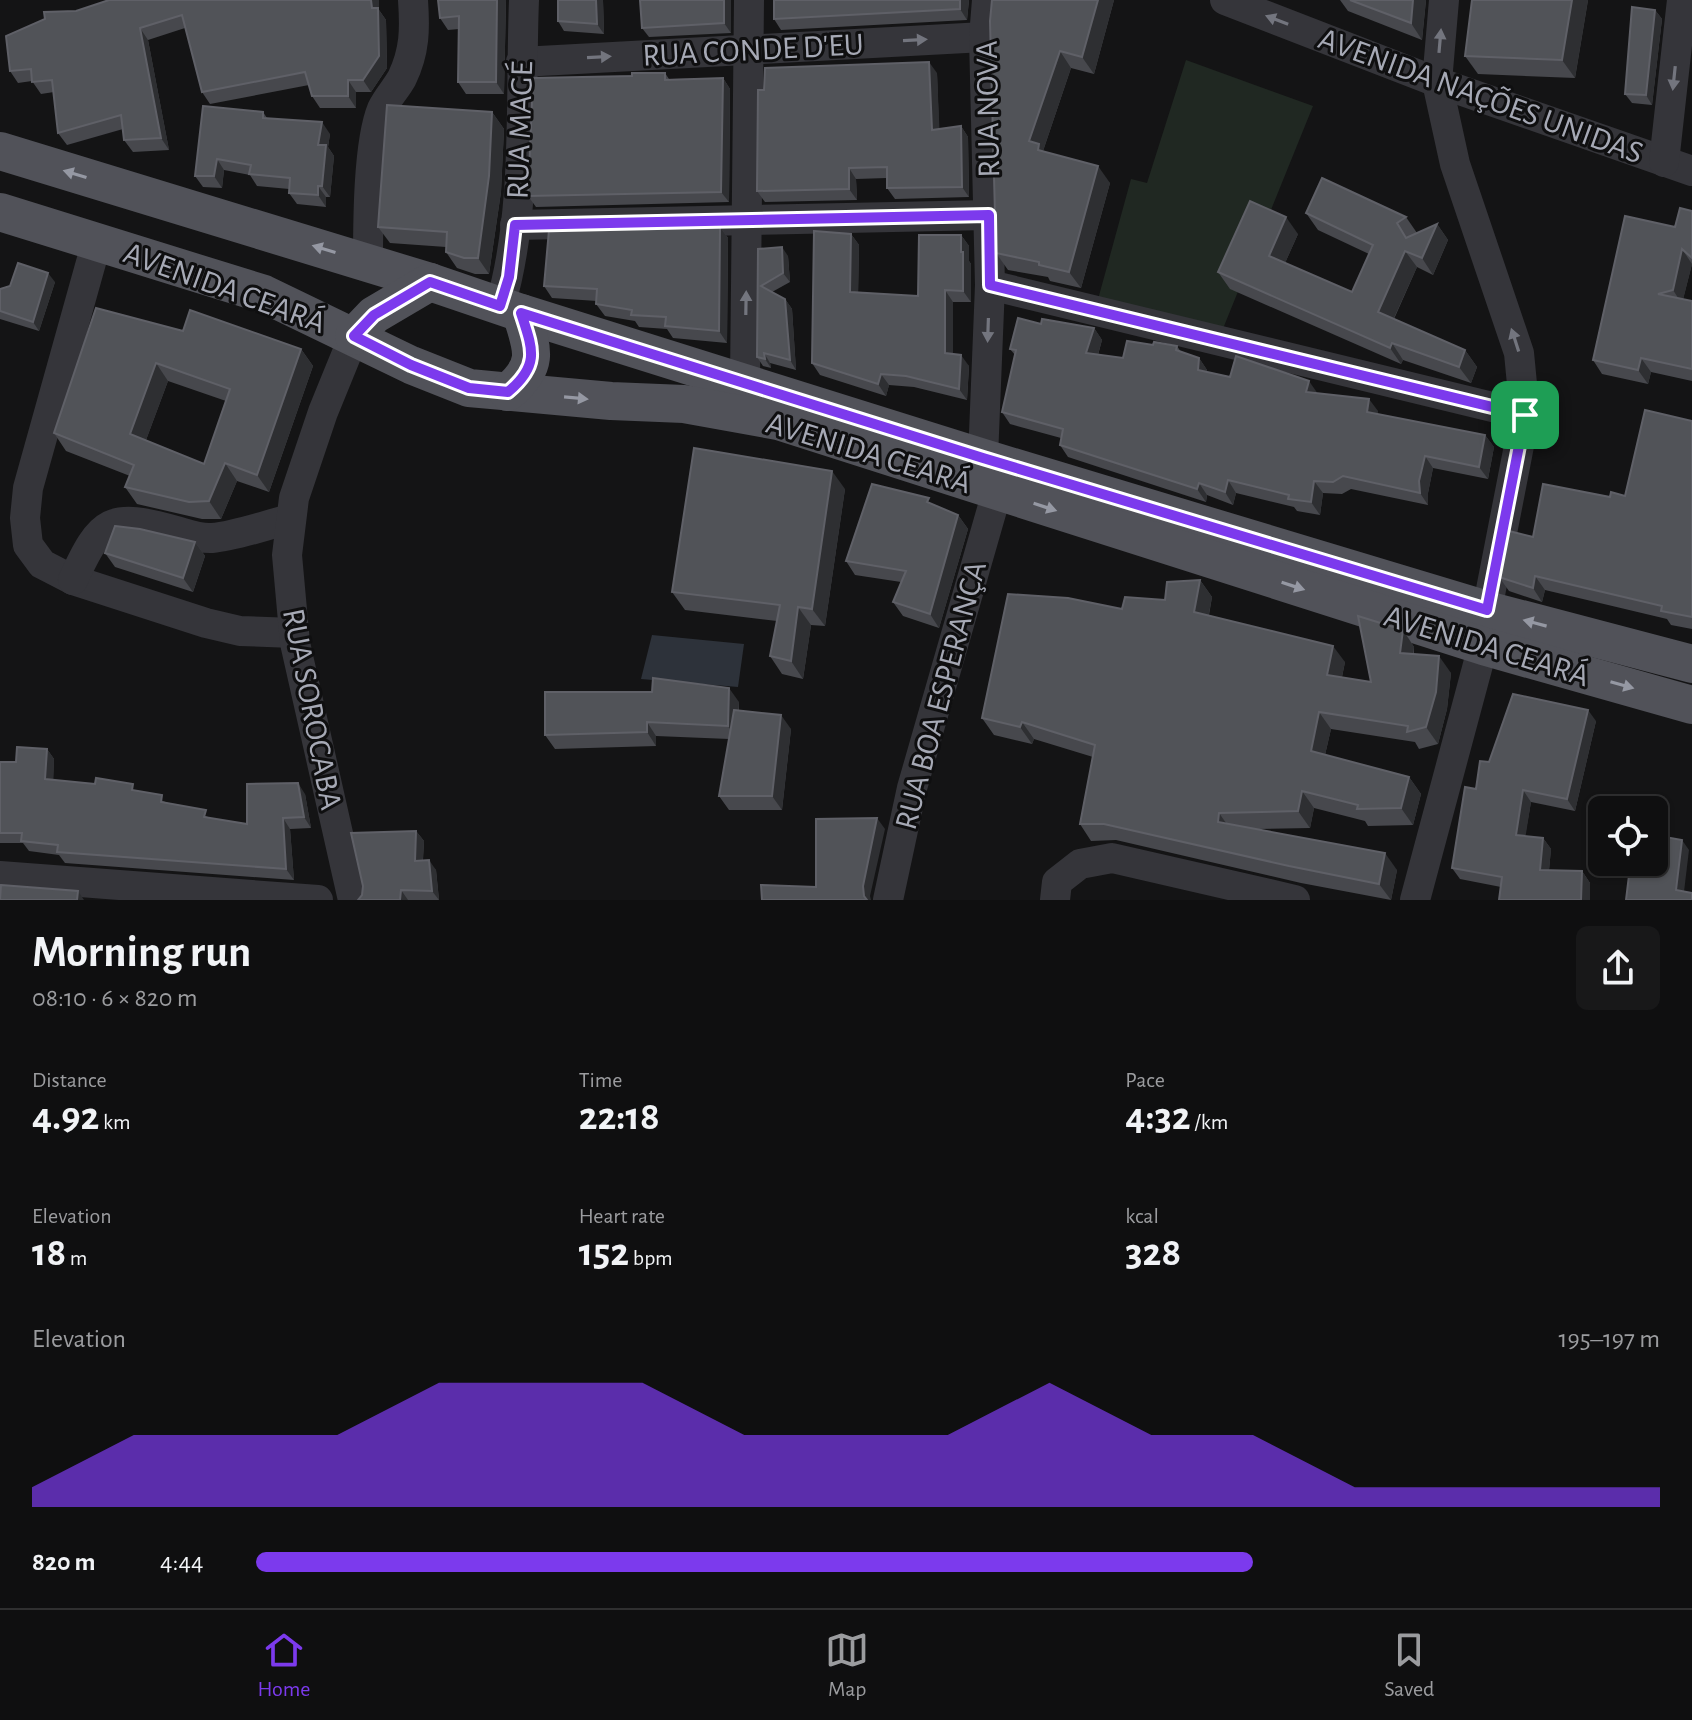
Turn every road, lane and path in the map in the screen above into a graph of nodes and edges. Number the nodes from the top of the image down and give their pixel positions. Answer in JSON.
{"nodes":[{"id":1,"x":413,"y":0,"type":"edge"},
{"id":2,"x":524,"y":0,"type":"edge"},
{"id":3,"x":749,"y":0,"type":"edge"},
{"id":4,"x":987,"y":0,"type":"edge"},
{"id":5,"x":1225,"y":0,"type":"edge"},
{"id":6,"x":1444,"y":0,"type":"edge"},
{"id":7,"x":1682,"y":0,"type":"edge"},
{"id":8,"x":984,"y":37,"type":"junction"},
{"id":9,"x":748,"y":49,"type":"junction"},
{"id":10,"x":521,"y":62,"type":"junction"},
{"id":11,"x":1437,"y":82,"type":"junction"},
{"id":12,"x":0,"y":151,"type":"edge"},
{"id":13,"x":1678,"y":166,"type":"edge"},
{"id":14,"x":0,"y":212,"type":"edge"},
{"id":15,"x":989,"y":215,"type":"junction"},
{"id":16,"x":748,"y":219,"type":"junction"},
{"id":17,"x":515,"y":225,"type":"junction"},
{"id":18,"x":97,"y":241,"type":"junction"},
{"id":19,"x":368,"y":263,"type":"junction"},
{"id":20,"x":430,"y":282,"type":"junction"},
{"id":21,"x":990,"y":285,"type":"junction"},
{"id":22,"x":511,"y":310,"type":"junction"},
{"id":23,"x":354,"y":336,"type":"junction"},
{"id":24,"x":745,"y":381,"type":"junction"},
{"id":25,"x":508,"y":392,"type":"junction"},
{"id":26,"x":1525,"y":415,"type":"junction"},
{"id":27,"x":990,"y":475,"type":"junction"},
{"id":28,"x":290,"y":519,"type":"junction"},
{"id":29,"x":73,"y":580,"type":"junction"},
{"id":30,"x":1485,"y":628,"type":"junction"},
{"id":31,"x":294,"y":633,"type":"junction"},
{"id":32,"x":1692,"y":664,"type":"edge"},
{"id":33,"x":1692,"y":705,"type":"edge"},
{"id":34,"x":0,"y":876,"type":"edge"},
{"id":35,"x":318,"y":900,"type":"edge"},
{"id":36,"x":353,"y":900,"type":"edge"},
{"id":37,"x":888,"y":900,"type":"edge"},
{"id":38,"x":1055,"y":900,"type":"edge"},
{"id":39,"x":1295,"y":900,"type":"edge"},
{"id":40,"x":1415,"y":900,"type":"edge"}],
"edges":[{"from":1,"to":19,"type":"street"},
{"from":2,"to":10,"type":"street","name":"RUA MAGÉ"},
{"from":3,"to":9,"type":"street"},
{"from":4,"to":8,"type":"street","name":"RUA NOVA"},
{"from":11,"to":5,"type":"street","name":"AVENIDA NAÇÕES UNIDAS","one_way":true},
{"from":11,"to":6,"type":"street","one_way":true},
{"from":7,"to":13,"type":"street","one_way":true},
{"from":9,"to":8,"type":"street","name":"RUA CONDE D'EU","one_way":true},
{"from":8,"to":15,"type":"street","name":"RUA NOVA"},
{"from":10,"to":9,"type":"street","name":"RUA CONDE D'EU","one_way":true},
{"from":9,"to":16,"type":"street"},
{"from":10,"to":17,"type":"street","name":"RUA MAGÉ"},
{"from":11,"to":13,"type":"street","name":"AVENIDA NAÇÕES UNIDAS"},
{"from":26,"to":11,"type":"street","one_way":true},
{"from":19,"to":12,"type":"main road","name":"AVENIDA CEARÁ","one_way":true},
{"from":14,"to":18,"type":"main road","name":"AVENIDA CEARÁ"},
{"from":15,"to":16,"type":"street"},
{"from":15,"to":21,"type":"street","name":"RUA NOVA"},
{"from":16,"to":17,"type":"street"},
{"from":24,"to":16,"type":"street","one_way":true},
{"from":17,"to":22,"type":"street","name":"RUA MAGÉ"},
{"from":18,"to":23,"type":"main road","name":"AVENIDA CEARÁ"},
{"from":18,"to":29,"type":"street"},
{"from":19,"to":20,"type":"main road","name":"AVENIDA CEARÁ"},
{"from":20,"to":22,"type":"main road","name":"AVENIDA CEARÁ"},
{"from":20,"to":23,"type":"main road"},
{"from":21,"to":26,"type":"street"},
{"from":21,"to":27,"type":"street","name":"RUA NOVA","one_way":true},
{"from":22,"to":24,"type":"main road","name":"AVENIDA CEARÁ"},
{"from":22,"to":25,"type":"main road"},
{"from":23,"to":25,"type":"main road","name":"AVENIDA CEARÁ"},
{"from":23,"to":28,"type":"street","name":"RUA SOROCABA"},
{"from":24,"to":27,"type":"main road","name":"AVENIDA CEARÁ"},
{"from":25,"to":27,"type":"main road","name":"AVENIDA CEARÁ","one_way":true},
{"from":26,"to":30,"type":"street"},
{"from":27,"to":30,"type":"main road","name":"AVENIDA CEARÁ"},
{"from":27,"to":37,"type":"street","name":"RUA BOA ESPERANÇA"},
{"from":28,"to":29,"type":"street"},
{"from":28,"to":31,"type":"street","name":"RUA SOROCABA"},
{"from":29,"to":31,"type":"street"},
{"from":32,"to":30,"type":"main road","name":"AVENIDA CEARÁ","one_way":true},
{"from":30,"to":33,"type":"main road","name":"AVENIDA CEARÁ","one_way":true},
{"from":30,"to":40,"type":"street"},
{"from":31,"to":36,"type":"street","name":"RUA SOROCABA"},
{"from":34,"to":35,"type":"street"},
{"from":38,"to":39,"type":"street"}]}
